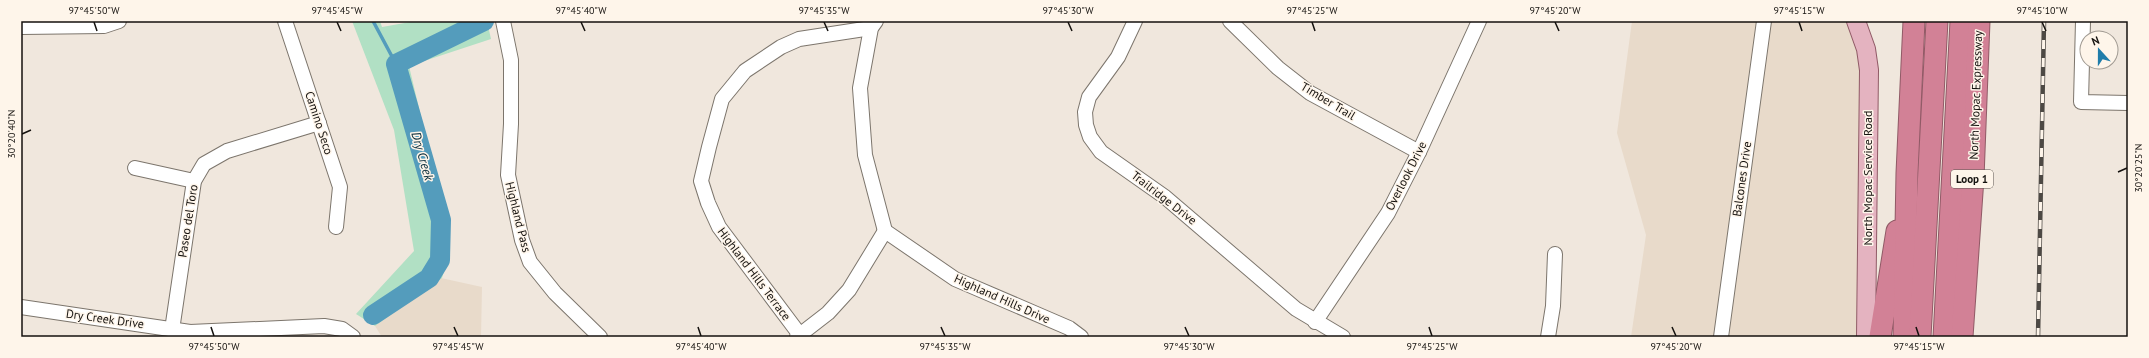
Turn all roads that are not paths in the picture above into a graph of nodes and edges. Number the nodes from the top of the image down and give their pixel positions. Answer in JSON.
{"nodes":[{"id":1,"x":119,"y":21,"type":"edge"},
{"id":2,"x":285,"y":21,"type":"edge"},
{"id":3,"x":1135,"y":21,"type":"edge"},
{"id":4,"x":1230,"y":21,"type":"edge"},
{"id":5,"x":1478,"y":21,"type":"edge"},
{"id":6,"x":1764,"y":21,"type":"edge"},
{"id":7,"x":1856,"y":21,"type":"edge"},
{"id":8,"x":1914,"y":21,"type":"edge"},
{"id":9,"x":1929,"y":21,"type":"edge"},
{"id":10,"x":1937,"y":21,"type":"edge"},
{"id":11,"x":1961,"y":21,"type":"edge"},
{"id":12,"x":1975,"y":21,"type":"edge"},
{"id":13,"x":1979,"y":21,"type":"edge"},
{"id":14,"x":2083,"y":21,"type":"edge"},
{"id":15,"x":874,"y":24,"type":"edge"},
{"id":16,"x":504,"y":26,"type":"edge"},
{"id":17,"x":21,"y":27,"type":"edge"},
{"id":18,"x":2128,"y":103,"type":"edge"},
{"id":19,"x":319,"y":123,"type":"junction"},
{"id":20,"x":1930,"y":136,"type":"junction"},
{"id":21,"x":1419,"y":152,"type":"junction"},
{"id":22,"x":1953,"y":166,"type":"junction"},
{"id":23,"x":135,"y":168,"type":"dead end"},
{"id":24,"x":1907,"y":173,"type":"junction"},
{"id":25,"x":194,"y":181,"type":"junction"},
{"id":26,"x":336,"y":227,"type":"dead end"},
{"id":27,"x":885,"y":231,"type":"junction"},
{"id":28,"x":1555,"y":254,"type":"dead end"},
{"id":29,"x":21,"y":307,"type":"edge"},
{"id":30,"x":1315,"y":322,"type":"junction"},
{"id":31,"x":172,"y":330,"type":"junction"},
{"id":32,"x":799,"y":336,"type":"edge"},
{"id":33,"x":353,"y":337,"type":"edge"},
{"id":34,"x":600,"y":337,"type":"edge"},
{"id":35,"x":1081,"y":337,"type":"edge"},
{"id":36,"x":1343,"y":337,"type":"edge"},
{"id":37,"x":1548,"y":337,"type":"edge"},
{"id":38,"x":1721,"y":337,"type":"edge"},
{"id":39,"x":1866,"y":337,"type":"edge"},
{"id":40,"x":1880,"y":337,"type":"edge"},
{"id":41,"x":1904,"y":337,"type":"edge"},
{"id":42,"x":1920,"y":337,"type":"edge"},
{"id":43,"x":1944,"y":337,"type":"edge"},
{"id":44,"x":1962,"y":337,"type":"edge"}],
"edges":[{"from":1,"to":17,"type":"street"},
{"from":2,"to":19,"type":"street","name":"Camino Seco"},
{"from":3,"to":30,"type":"street","name":"Trailridge Drive"},
{"from":4,"to":21,"type":"street","name":"Timber Trail"},
{"from":5,"to":21,"type":"street","name":"Overlook Drive"},
{"from":6,"to":38,"type":"street","name":"Balcones Drive"},
{"from":7,"to":39,"type":"main road","name":"North Mopac Service Road"},
{"from":8,"to":24,"type":"highway"},
{"from":9,"to":20,"type":"highway"},
{"from":10,"to":20,"type":"highway"},
{"from":11,"to":22,"type":"highway"},
{"from":12,"to":22,"type":"highway"},
{"from":13,"to":44,"type":"highway","name":"North Mopac Expressway","number":"Loop 1"},
{"from":14,"to":18,"type":"street"},
{"from":15,"to":27,"type":"street"},
{"from":15,"to":32,"type":"street","name":"Highland Hills Terrace"},
{"from":16,"to":34,"type":"street","name":"Highland Pass"},
{"from":19,"to":25,"type":"street","name":"Paseo del Toro"},
{"from":19,"to":26,"type":"street","name":"Camino Seco"},
{"from":20,"to":42,"type":"highway"},
{"from":21,"to":30,"type":"street","name":"Overlook Drive"},
{"from":22,"to":43,"type":"highway"},
{"from":23,"to":25,"type":"street"},
{"from":24,"to":40,"type":"highway"},
{"from":24,"to":41,"type":"highway"},
{"from":25,"to":31,"type":"street","name":"Paseo del Toro"},
{"from":27,"to":32,"type":"street"},
{"from":27,"to":35,"type":"street","name":"Highland Hills Drive"},
{"from":28,"to":37,"type":"street"},
{"from":29,"to":31,"type":"street","name":"Dry Creek Drive"},
{"from":30,"to":36,"type":"street","name":"Trailridge Drive"},
{"from":31,"to":33,"type":"street","name":"Dry Creek Drive"}]}
